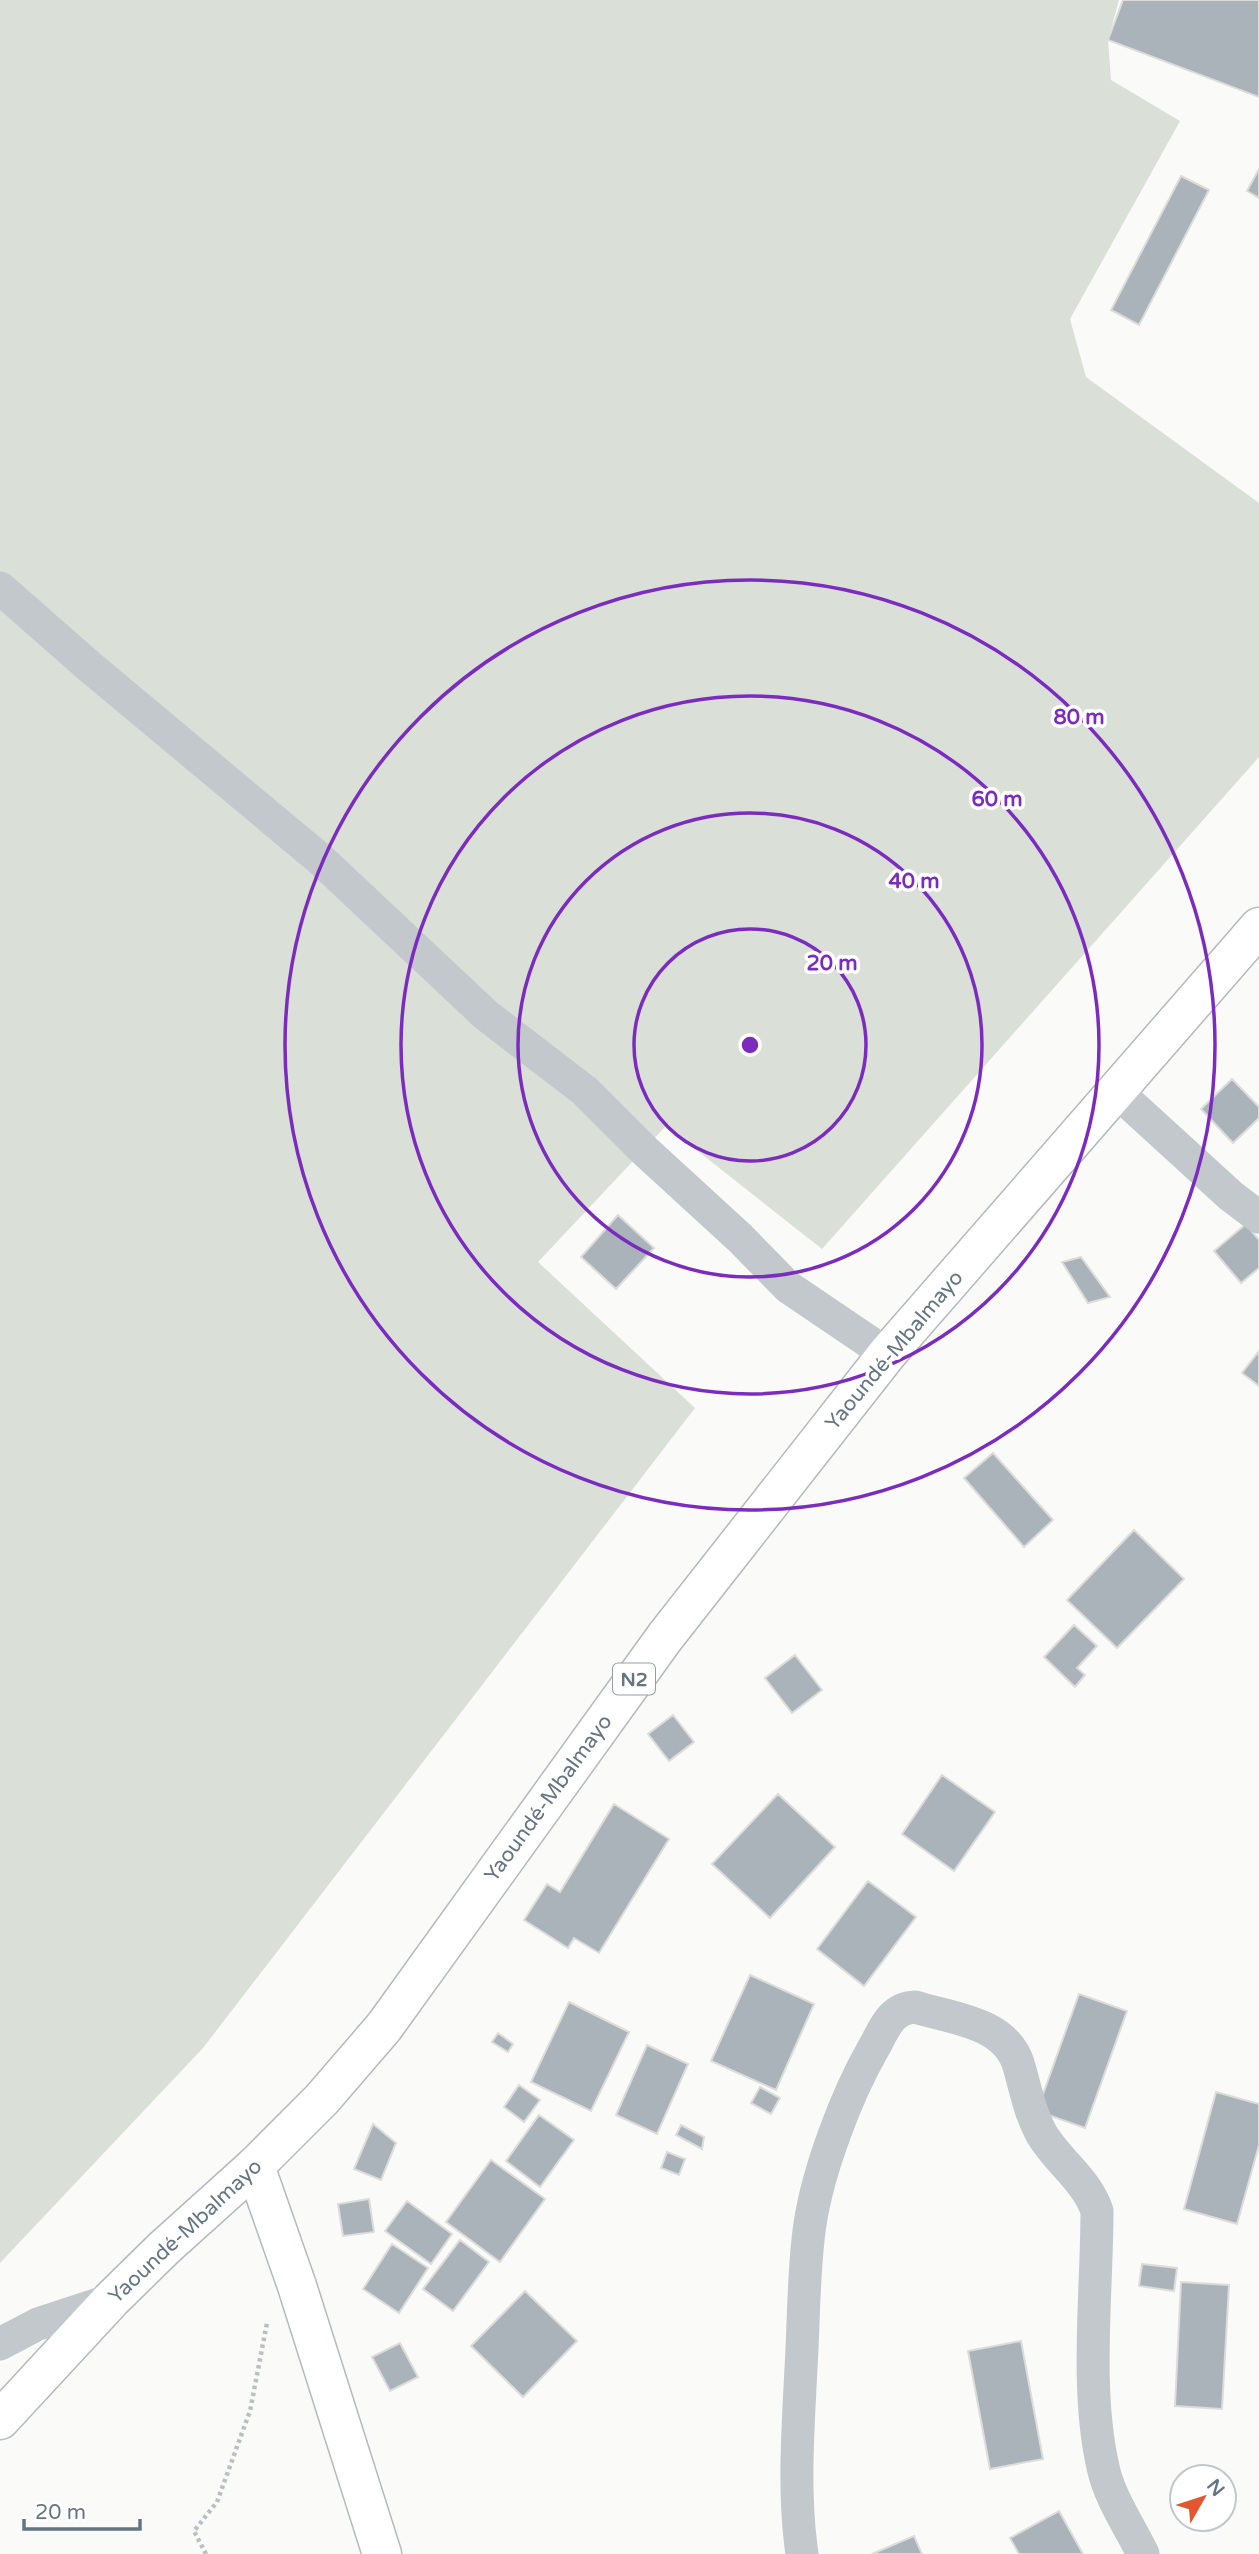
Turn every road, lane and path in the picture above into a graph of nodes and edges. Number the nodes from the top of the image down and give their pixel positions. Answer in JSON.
{"nodes":[{"id":1,"x":0,"y":588,"type":"edge"},
{"id":2,"x":1259,"y":927,"type":"edge"},
{"id":3,"x":1116,"y":1091,"type":"junction"},
{"id":4,"x":1259,"y":1217,"type":"edge"},
{"id":5,"x":887,"y":1354,"type":"junction"},
{"id":6,"x":255,"y":2166,"type":"junction"},
{"id":7,"x":111,"y":2300,"type":"junction"},
{"id":8,"x":267,"y":2320,"type":"dead end"},
{"id":9,"x":0,"y":2344,"type":"edge"},
{"id":10,"x":0,"y":2420,"type":"edge"},
{"id":11,"x":206,"y":2554,"type":"edge"},
{"id":12,"x":382,"y":2554,"type":"edge"},
{"id":13,"x":802,"y":2554,"type":"edge"},
{"id":14,"x":1143,"y":2554,"type":"edge"}],
"edges":[{"from":1,"to":5,"type":"street"},
{"from":2,"to":3,"type":"main road","name":"Yaoundé-Mbalmayo","number":"N2"},
{"from":3,"to":4,"type":"street"},
{"from":3,"to":5,"type":"main road","name":"Yaoundé-Mbalmayo","number":"N2"},
{"from":5,"to":6,"type":"main road","name":"Yaoundé-Mbalmayo","number":"N2"},
{"from":6,"to":7,"type":"main road","name":"Yaoundé-Mbalmayo","number":"N2"},
{"from":6,"to":12,"type":"main road"},
{"from":7,"to":9,"type":"street"},
{"from":7,"to":10,"type":"main road","name":"Yaoundé-Mbalmayo","number":"N2"},
{"from":8,"to":11,"type":"path"},
{"from":13,"to":14,"type":"street"}]}
